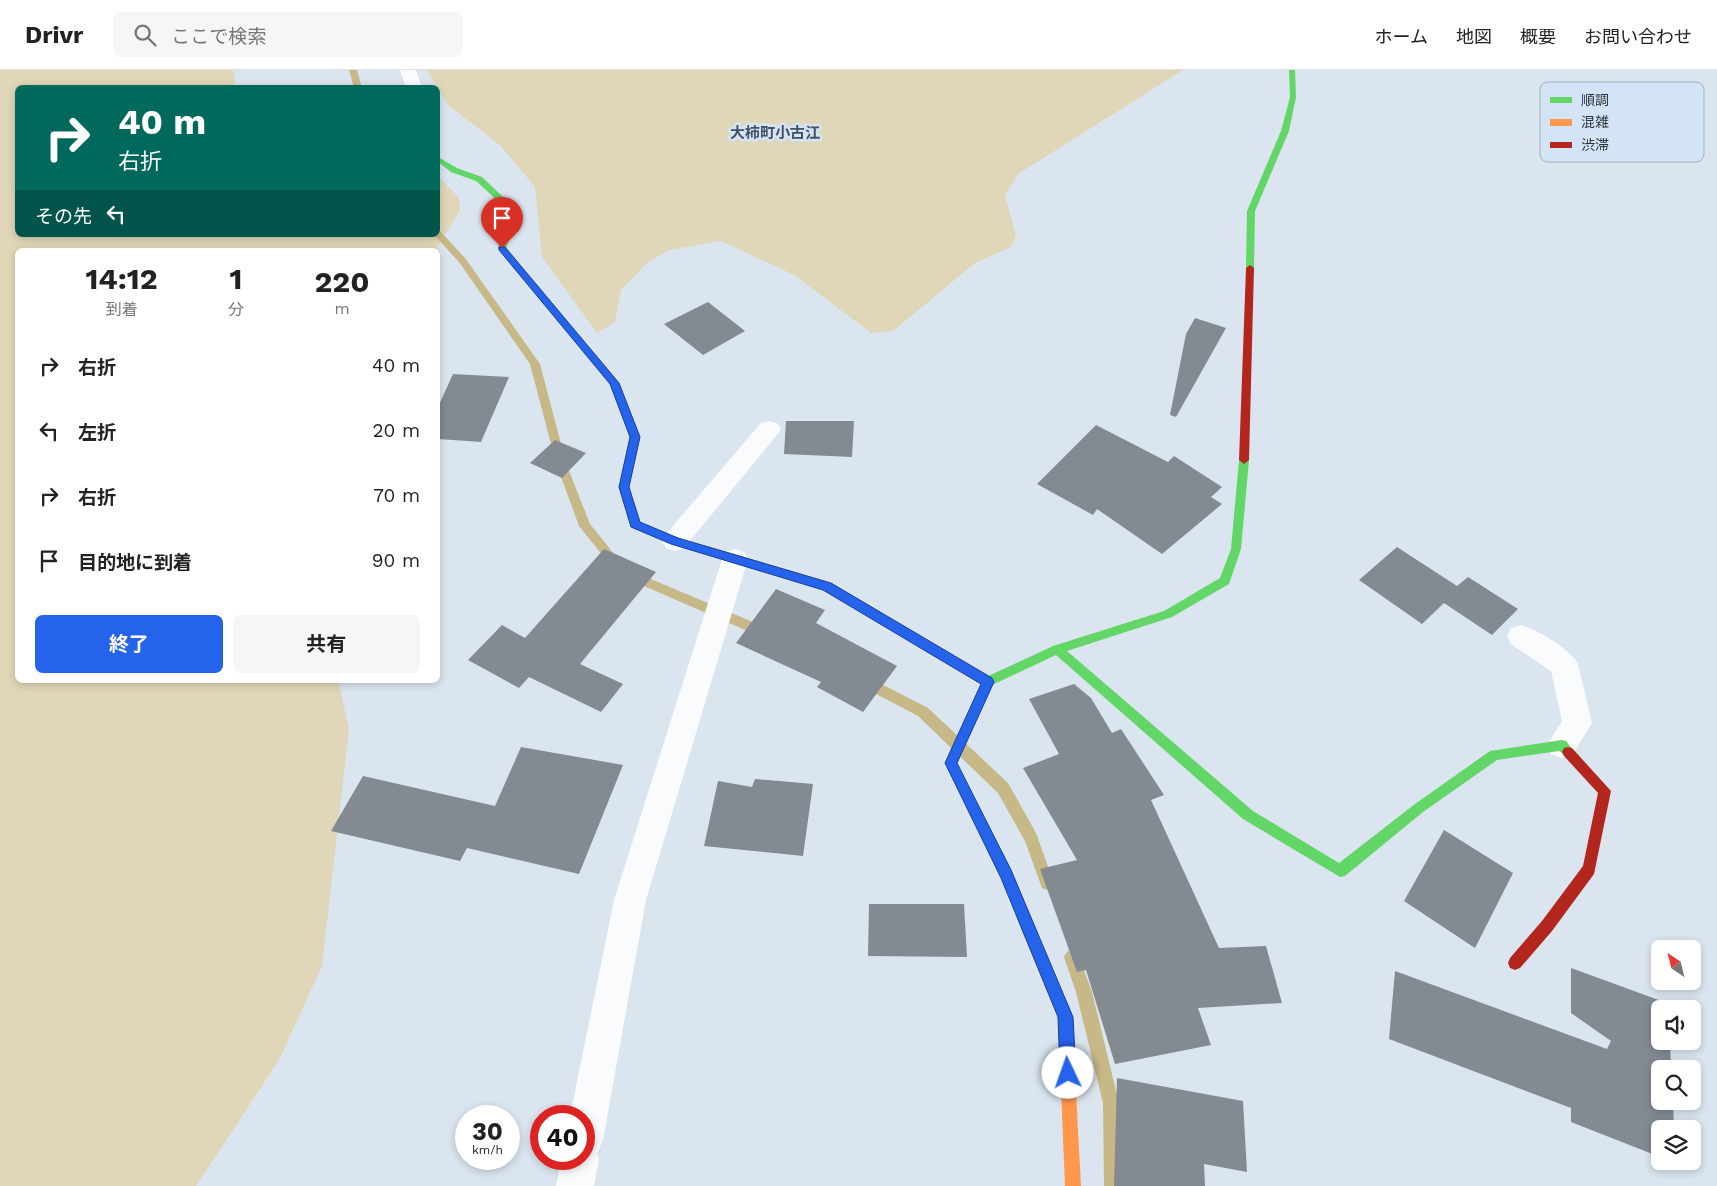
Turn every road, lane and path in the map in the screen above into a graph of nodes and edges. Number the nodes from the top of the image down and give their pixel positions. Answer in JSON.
{"nodes":[{"id":1,"x":408,"y":70,"type":"edge"},
{"id":2,"x":1292,"y":70,"type":"edge"},
{"id":3,"x":413,"y":85,"type":"edge"},
{"id":4,"x":440,"y":160,"type":"edge"},
{"id":5,"x":769,"y":429,"type":"dead end"},
{"id":6,"x":675,"y":541,"type":"junction"},
{"id":7,"x":735,"y":559,"type":"junction"},
{"id":8,"x":1521,"y":636,"type":"dead end"},
{"id":9,"x":1057,"y":649,"type":"junction"},
{"id":10,"x":988,"y":682,"type":"junction"},
{"id":11,"x":1562,"y":745,"type":"junction"},
{"id":12,"x":1515,"y":963,"type":"dead end"},
{"id":13,"x":591,"y":1105,"type":"edge"},
{"id":14,"x":578,"y":1170,"type":"edge"},
{"id":15,"x":575,"y":1186,"type":"edge"},
{"id":16,"x":1073,"y":1186,"type":"edge"}],
"edges":[{"from":1,"to":3,"type":"street"},
{"from":2,"to":9,"type":"street"},
{"from":4,"to":6,"type":"street"},
{"from":5,"to":6,"type":"street"},
{"from":6,"to":7,"type":"street"},
{"from":7,"to":10,"type":"street"},
{"from":7,"to":13,"type":"street"},
{"from":8,"to":11,"type":"street"},
{"from":9,"to":10,"type":"street"},
{"from":9,"to":11,"type":"street"},
{"from":10,"to":16,"type":"street"},
{"from":11,"to":12,"type":"street"},
{"from":14,"to":15,"type":"street"}]}
